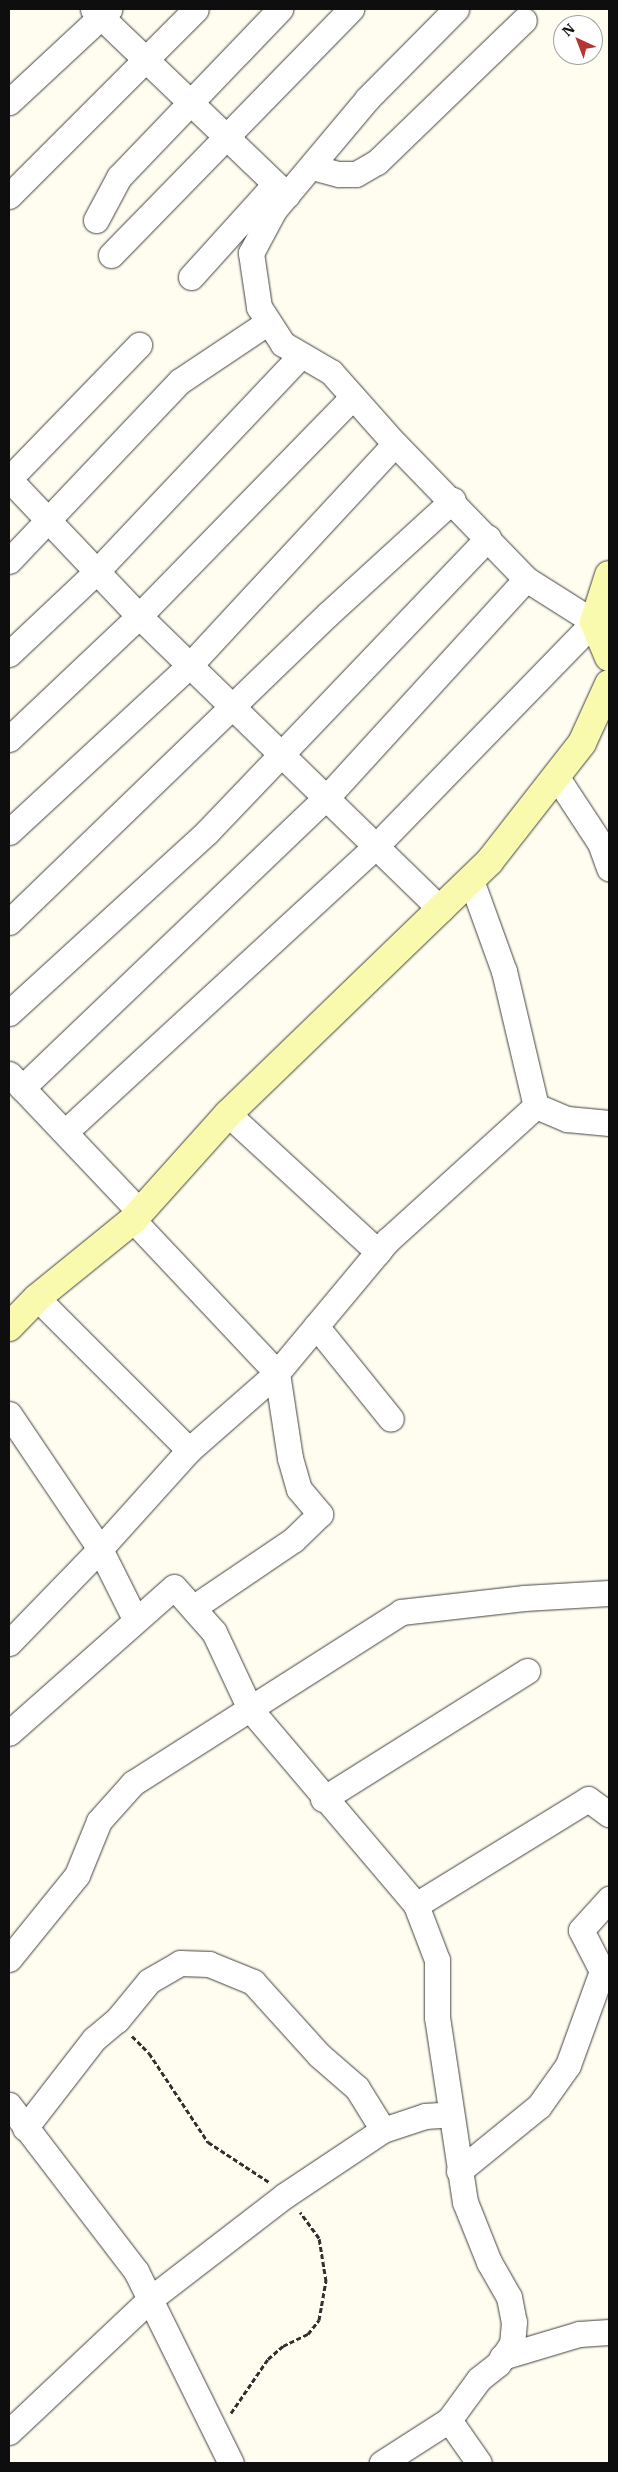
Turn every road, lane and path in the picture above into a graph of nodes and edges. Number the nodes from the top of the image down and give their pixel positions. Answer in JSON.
{"nodes":[{"id":1,"x":196,"y":9,"type":"edge"},
{"id":2,"x":280,"y":9,"type":"edge"},
{"id":3,"x":351,"y":9,"type":"edge"},
{"id":4,"x":456,"y":9,"type":"edge"},
{"id":5,"x":101,"y":11,"type":"edge"},
{"id":6,"x":524,"y":20,"type":"dead end"},
{"id":7,"x":144,"y":58,"type":"junction"},
{"id":8,"x":9,"y":102,"type":"edge"},
{"id":9,"x":190,"y":103,"type":"junction"},
{"id":10,"x":225,"y":136,"type":"junction"},
{"id":11,"x":312,"y":167,"type":"junction"},
{"id":12,"x":281,"y":190,"type":"junction"},
{"id":13,"x":9,"y":196,"type":"edge"},
{"id":14,"x":96,"y":220,"type":"dead end"},
{"id":15,"x":111,"y":255,"type":"dead end"},
{"id":16,"x":191,"y":277,"type":"dead end"},
{"id":17,"x":268,"y":322,"type":"junction"},
{"id":18,"x":139,"y":345,"type":"dead end"},
{"id":19,"x":301,"y":355,"type":"junction"},
{"id":20,"x":353,"y":397,"type":"junction"},
{"id":21,"x":395,"y":444,"type":"junction"},
{"id":22,"x":9,"y":479,"type":"edge"},
{"id":23,"x":453,"y":500,"type":"junction"},
{"id":24,"x":50,"y":521,"type":"junction"},
{"id":25,"x":488,"y":538,"type":"junction"},
{"id":26,"x":9,"y":561,"type":"edge"},
{"id":27,"x":97,"y":571,"type":"junction"},
{"id":28,"x":609,"y":574,"type":"edge"},
{"id":29,"x":526,"y":579,"type":"junction"},
{"id":30,"x":139,"y":616,"type":"junction"},
{"id":31,"x":594,"y":622,"type":"junction"},
{"id":32,"x":9,"y":654,"type":"edge"},
{"id":33,"x":609,"y":657,"type":"edge"},
{"id":34,"x":190,"y":665,"type":"junction"},
{"id":35,"x":609,"y":684,"type":"edge"},
{"id":36,"x":234,"y":707,"type":"junction"},
{"id":37,"x":9,"y":738,"type":"edge"},
{"id":38,"x":284,"y":755,"type":"junction"},
{"id":39,"x":556,"y":776,"type":"junction"},
{"id":40,"x":328,"y":797,"type":"junction"},
{"id":41,"x":9,"y":832,"type":"edge"},
{"id":42,"x":377,"y":845,"type":"junction"},
{"id":43,"x":609,"y":868,"type":"edge"},
{"id":44,"x":471,"y":880,"type":"junction"},
{"id":45,"x":441,"y":910,"type":"junction"},
{"id":46,"x":9,"y":922,"type":"edge"},
{"id":47,"x":9,"y":1013,"type":"edge"},
{"id":48,"x":15,"y":1081,"type":"edge"},
{"id":49,"x":536,"y":1106,"type":"junction"},
{"id":50,"x":228,"y":1114,"type":"junction"},
{"id":51,"x":609,"y":1123,"type":"edge"},
{"id":52,"x":65,"y":1132,"type":"junction"},
{"id":53,"x":137,"y":1216,"type":"junction"},
{"id":54,"x":378,"y":1252,"type":"junction"},
{"id":55,"x":36,"y":1298,"type":"junction"},
{"id":56,"x":316,"y":1326,"type":"junction"},
{"id":57,"x":9,"y":1327,"type":"edge"},
{"id":58,"x":277,"y":1373,"type":"junction"},
{"id":59,"x":10,"y":1418,"type":"edge"},
{"id":60,"x":390,"y":1419,"type":"dead end"},
{"id":61,"x":189,"y":1450,"type":"junction"},
{"id":62,"x":100,"y":1549,"type":"junction"},
{"id":63,"x":609,"y":1593,"type":"edge"},
{"id":64,"x":194,"y":1607,"type":"junction"},
{"id":65,"x":135,"y":1619,"type":"junction"},
{"id":66,"x":9,"y":1643,"type":"edge"},
{"id":67,"x":527,"y":1671,"type":"dead end"},
{"id":68,"x":250,"y":1710,"type":"junction"},
{"id":69,"x":10,"y":1729,"type":"edge"},
{"id":70,"x":323,"y":1799,"type":"junction"},
{"id":71,"x":609,"y":1814,"type":"edge"},
{"id":72,"x":609,"y":1899,"type":"edge"},
{"id":73,"x":416,"y":1905,"type":"junction"},
{"id":74,"x":9,"y":1960,"type":"edge"},
{"id":75,"x":606,"y":1970,"type":"edge"},
{"id":76,"x":117,"y":2020,"type":"junction"},
{"id":77,"x":451,"y":2114,"type":"junction"},
{"id":78,"x":14,"y":2115,"type":"edge"},
{"id":79,"x":383,"y":2130,"type":"junction"},
{"id":80,"x":459,"y":2171,"type":"junction"},
{"id":81,"x":284,"y":2196,"type":"junction"},
{"id":82,"x":149,"y":2300,"type":"junction"},
{"id":83,"x":609,"y":2332,"type":"edge"},
{"id":84,"x":502,"y":2357,"type":"junction"},
{"id":85,"x":449,"y":2420,"type":"junction"},
{"id":86,"x":9,"y":2432,"type":"edge"},
{"id":87,"x":219,"y":2438,"type":"junction"},
{"id":88,"x":231,"y":2463,"type":"edge"},
{"id":89,"x":382,"y":2463,"type":"edge"},
{"id":90,"x":479,"y":2463,"type":"edge"}],
"edges":[{"from":1,"to":7,"type":"street"},
{"from":2,"to":9,"type":"street"},
{"from":3,"to":10,"type":"street"},
{"from":4,"to":11,"type":"street"},
{"from":5,"to":7,"type":"street"},
{"from":5,"to":8,"type":"street"},
{"from":6,"to":11,"type":"street"},
{"from":7,"to":9,"type":"street"},
{"from":7,"to":13,"type":"street"},
{"from":9,"to":10,"type":"street"},
{"from":9,"to":14,"type":"street"},
{"from":10,"to":12,"type":"street"},
{"from":10,"to":15,"type":"street"},
{"from":11,"to":12,"type":"street"},
{"from":12,"to":16,"type":"street"},
{"from":12,"to":17,"type":"street"},
{"from":17,"to":19,"type":"street"},
{"from":17,"to":24,"type":"street"},
{"from":18,"to":22,"type":"street"},
{"from":19,"to":20,"type":"street"},
{"from":19,"to":27,"type":"street"},
{"from":20,"to":21,"type":"street"},
{"from":20,"to":30,"type":"street"},
{"from":21,"to":23,"type":"street"},
{"from":21,"to":34,"type":"street"},
{"from":22,"to":24,"type":"street"},
{"from":23,"to":25,"type":"street"},
{"from":23,"to":36,"type":"street"},
{"from":24,"to":26,"type":"street"},
{"from":24,"to":27,"type":"street"},
{"from":25,"to":29,"type":"street"},
{"from":25,"to":38,"type":"street"},
{"from":27,"to":30,"type":"street"},
{"from":27,"to":32,"type":"street"},
{"from":28,"to":31,"type":"street"},
{"from":29,"to":31,"type":"street"},
{"from":29,"to":40,"type":"street"},
{"from":30,"to":34,"type":"street"},
{"from":30,"to":37,"type":"street"},
{"from":31,"to":33,"type":"street"},
{"from":31,"to":42,"type":"street"},
{"from":34,"to":36,"type":"street"},
{"from":34,"to":41,"type":"street"},
{"from":35,"to":39,"type":"street"},
{"from":36,"to":38,"type":"street"},
{"from":36,"to":46,"type":"street"},
{"from":38,"to":40,"type":"street"},
{"from":38,"to":47,"type":"street"},
{"from":39,"to":43,"type":"street"},
{"from":39,"to":44,"type":"street"},
{"from":40,"to":42,"type":"street"},
{"from":40,"to":48,"type":"street"},
{"from":42,"to":45,"type":"street"},
{"from":42,"to":52,"type":"street"},
{"from":44,"to":45,"type":"street"},
{"from":44,"to":49,"type":"street"},
{"from":45,"to":50,"type":"street"},
{"from":48,"to":52,"type":"street"},
{"from":49,"to":51,"type":"street"},
{"from":49,"to":54,"type":"street"},
{"from":50,"to":53,"type":"street"},
{"from":50,"to":54,"type":"street"},
{"from":52,"to":53,"type":"street"},
{"from":53,"to":55,"type":"street"},
{"from":53,"to":58,"type":"street"},
{"from":54,"to":56,"type":"street"},
{"from":55,"to":57,"type":"street"},
{"from":55,"to":61,"type":"street"},
{"from":56,"to":58,"type":"street"},
{"from":56,"to":60,"type":"street"},
{"from":58,"to":61,"type":"street"},
{"from":58,"to":64,"type":"street"},
{"from":59,"to":62,"type":"street"},
{"from":61,"to":62,"type":"street"},
{"from":62,"to":65,"type":"street"},
{"from":62,"to":66,"type":"street"},
{"from":63,"to":68,"type":"street"},
{"from":64,"to":65,"type":"street"},
{"from":64,"to":68,"type":"street"},
{"from":65,"to":69,"type":"street"},
{"from":67,"to":70,"type":"street"},
{"from":68,"to":70,"type":"street"},
{"from":68,"to":74,"type":"street"},
{"from":70,"to":73,"type":"street"},
{"from":71,"to":73,"type":"street"},
{"from":72,"to":75,"type":"street"},
{"from":73,"to":77,"type":"street"},
{"from":75,"to":80,"type":"street"},
{"from":76,"to":78,"type":"street"},
{"from":76,"to":79,"type":"street"},
{"from":76,"to":81,"type":"path"},
{"from":77,"to":79,"type":"street"},
{"from":77,"to":80,"type":"street"},
{"from":78,"to":82,"type":"street"},
{"from":79,"to":81,"type":"street"},
{"from":80,"to":84,"type":"street"},
{"from":81,"to":82,"type":"street"},
{"from":81,"to":87,"type":"path"},
{"from":82,"to":86,"type":"street"},
{"from":82,"to":87,"type":"street"},
{"from":83,"to":84,"type":"street"},
{"from":84,"to":85,"type":"street"},
{"from":85,"to":89,"type":"street"},
{"from":85,"to":90,"type":"street"},
{"from":87,"to":88,"type":"street"}]}
